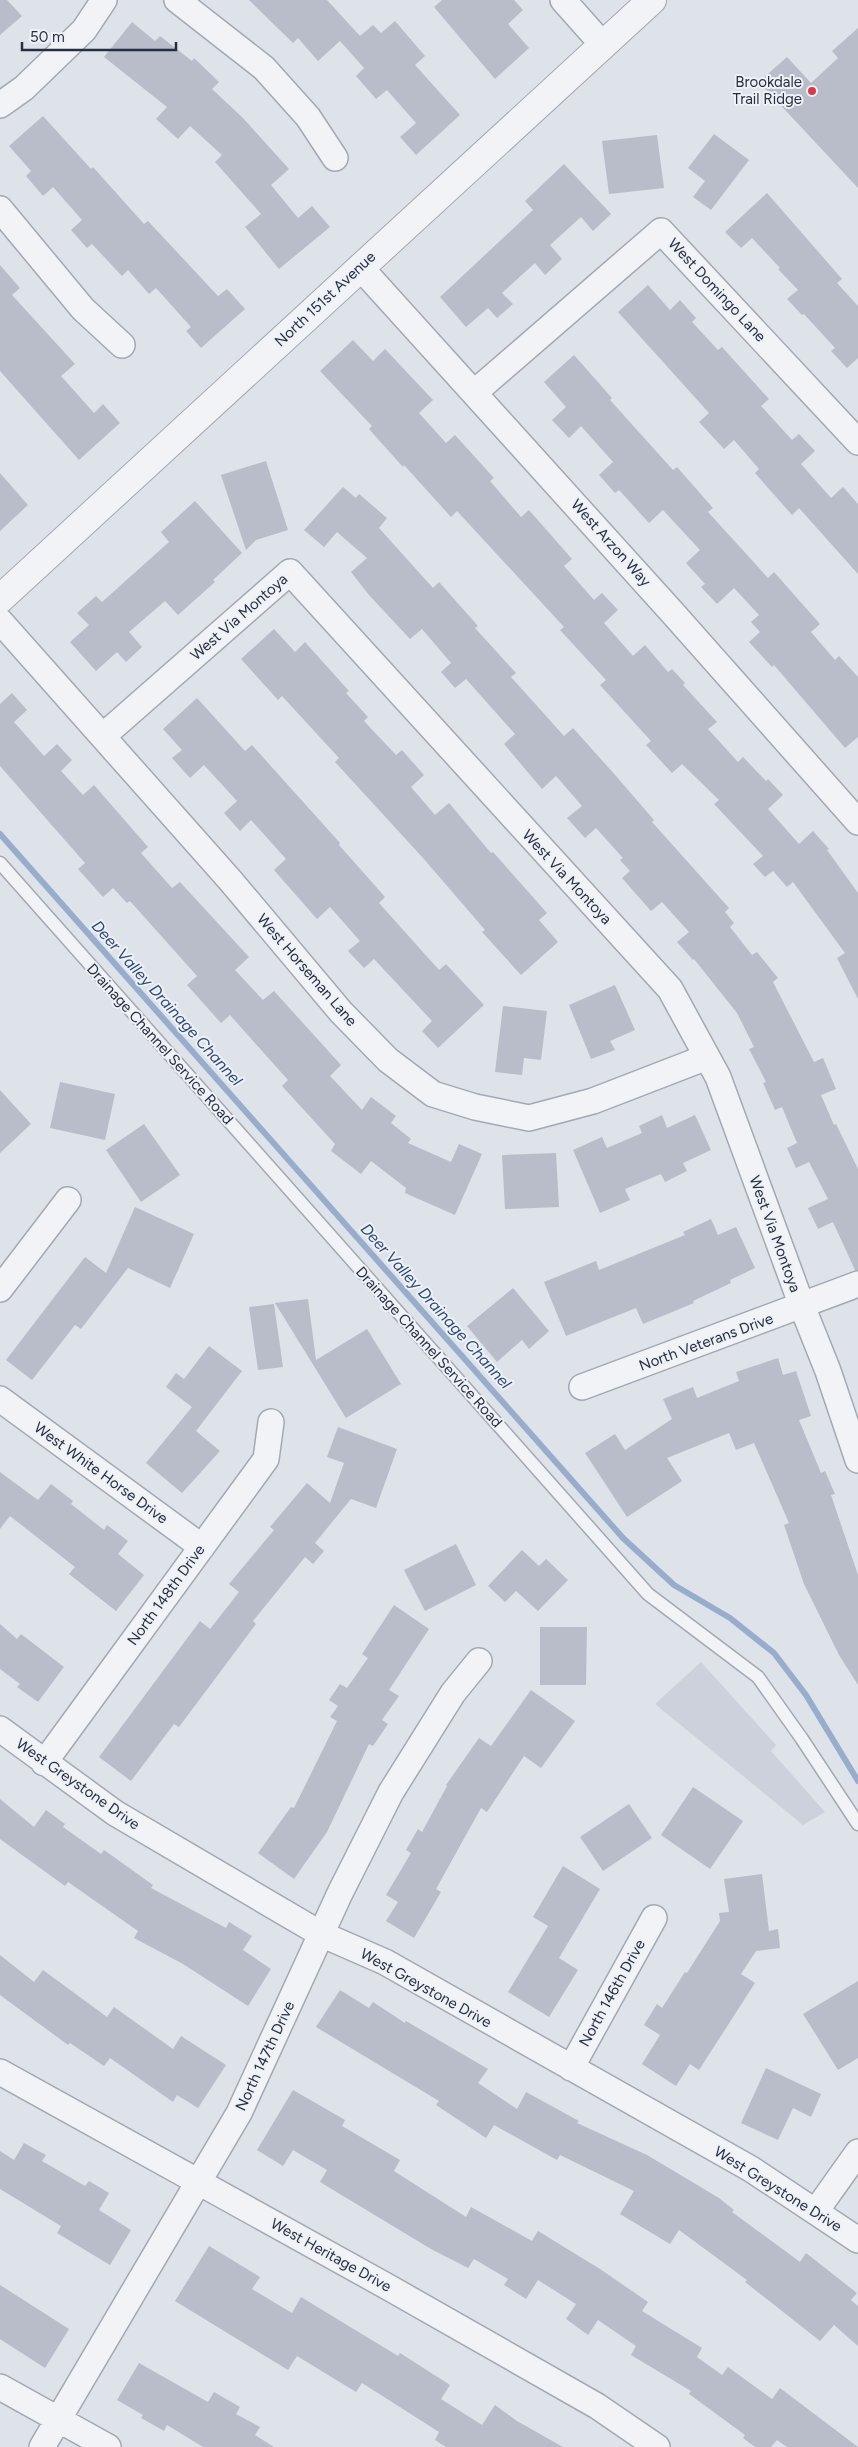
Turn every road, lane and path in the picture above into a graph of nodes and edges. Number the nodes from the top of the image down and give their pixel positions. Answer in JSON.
{"nodes":[{"id":1,"x":104,"y":0,"type":"edge"},
{"id":2,"x":177,"y":0,"type":"edge"},
{"id":3,"x":563,"y":0,"type":"edge"},
{"id":4,"x":652,"y":0,"type":"edge"},
{"id":5,"x":603,"y":45,"type":"junction"},
{"id":6,"x":0,"y":105,"type":"edge"},
{"id":7,"x":335,"y":158,"type":"dead end"},
{"id":8,"x":0,"y":209,"type":"edge"},
{"id":9,"x":360,"y":267,"type":"junction"},
{"id":10,"x":122,"y":345,"type":"dead end"},
{"id":11,"x":475,"y":392,"type":"junction"},
{"id":12,"x":858,"y":442,"type":"edge"},
{"id":13,"x":0,"y":599,"type":"edge"},
{"id":14,"x":0,"y":621,"type":"edge"},
{"id":15,"x":103,"y":736,"type":"junction"},
{"id":16,"x":858,"y":822,"type":"edge"},
{"id":17,"x":0,"y":863,"type":"edge"},
{"id":18,"x":706,"y":1057,"type":"junction"},
{"id":19,"x":68,"y":1200,"type":"dead end"},
{"id":20,"x":858,"y":1284,"type":"edge"},
{"id":21,"x":0,"y":1289,"type":"edge"},
{"id":22,"x":802,"y":1306,"type":"junction"},
{"id":23,"x":582,"y":1388,"type":"dead end"},
{"id":24,"x":0,"y":1399,"type":"edge"},
{"id":25,"x":271,"y":1422,"type":"dead end"},
{"id":26,"x":858,"y":1460,"type":"edge"},
{"id":27,"x":202,"y":1546,"type":"junction"},
{"id":28,"x":479,"y":1661,"type":"dead end"},
{"id":29,"x":0,"y":1729,"type":"edge"},
{"id":30,"x":44,"y":1763,"type":"junction"},
{"id":31,"x":858,"y":1824,"type":"edge"},
{"id":32,"x":654,"y":1918,"type":"dead end"},
{"id":33,"x":321,"y":1934,"type":"junction"},
{"id":34,"x":570,"y":2068,"type":"junction"},
{"id":35,"x":0,"y":2072,"type":"edge"},
{"id":36,"x":858,"y":2152,"type":"edge"},
{"id":37,"x":199,"y":2183,"type":"junction"},
{"id":38,"x":816,"y":2211,"type":"junction"},
{"id":39,"x":858,"y":2240,"type":"edge"},
{"id":40,"x":0,"y":2386,"type":"edge"},
{"id":41,"x":58,"y":2420,"type":"junction"},
{"id":42,"x":42,"y":2447,"type":"edge"},
{"id":43,"x":108,"y":2447,"type":"edge"},
{"id":44,"x":657,"y":2447,"type":"edge"}],
"edges":[{"from":1,"to":6,"type":"street"},
{"from":2,"to":7,"type":"street"},
{"from":3,"to":5,"type":"street"},
{"from":4,"to":5,"type":"street","name":"North 151st Avenue"},
{"from":5,"to":9,"type":"street","name":"North 151st Avenue"},
{"from":8,"to":10,"type":"street"},
{"from":9,"to":11,"type":"street","name":"West Arzon Way"},
{"from":9,"to":13,"type":"street","name":"North 151st Avenue"},
{"from":11,"to":12,"type":"street","name":"West Domingo Lane"},
{"from":11,"to":16,"type":"street","name":"West Arzon Way"},
{"from":14,"to":15,"type":"street","name":"West Horseman Lane"},
{"from":15,"to":18,"type":"street","name":"West Horseman Lane"},
{"from":15,"to":18,"type":"street","name":"West Via Montoya"},
{"from":17,"to":31,"type":"lane","name":"Drainage Channel Service Road"},
{"from":18,"to":22,"type":"street","name":"West Via Montoya"},
{"from":19,"to":21,"type":"street"},
{"from":20,"to":22,"type":"street","name":"North Veterans Drive"},
{"from":22,"to":23,"type":"street","name":"North Veterans Drive"},
{"from":22,"to":26,"type":"street","name":"West Via Montoya"},
{"from":24,"to":27,"type":"street","name":"West White Horse Drive"},
{"from":25,"to":27,"type":"street","name":"North 148th Drive"},
{"from":27,"to":30,"type":"street","name":"North 148th Drive"},
{"from":28,"to":33,"type":"street","name":"North 147th Drive"},
{"from":29,"to":30,"type":"street","name":"West Greystone Drive"},
{"from":30,"to":33,"type":"street","name":"West Greystone Drive"},
{"from":32,"to":34,"type":"street","name":"North 146th Drive"},
{"from":33,"to":34,"type":"street","name":"West Greystone Drive"},
{"from":33,"to":37,"type":"street","name":"North 147th Drive"},
{"from":34,"to":38,"type":"street","name":"West Greystone Drive"},
{"from":35,"to":37,"type":"street","name":"West Heritage Drive"},
{"from":36,"to":38,"type":"street"},
{"from":37,"to":41,"type":"street","name":"North 147th Drive"},
{"from":37,"to":44,"type":"street","name":"West Heritage Drive"},
{"from":38,"to":39,"type":"street","name":"West Greystone Drive"},
{"from":40,"to":41,"type":"street"},
{"from":41,"to":42,"type":"street","name":"North 147th Drive"},
{"from":41,"to":43,"type":"street"}]}
